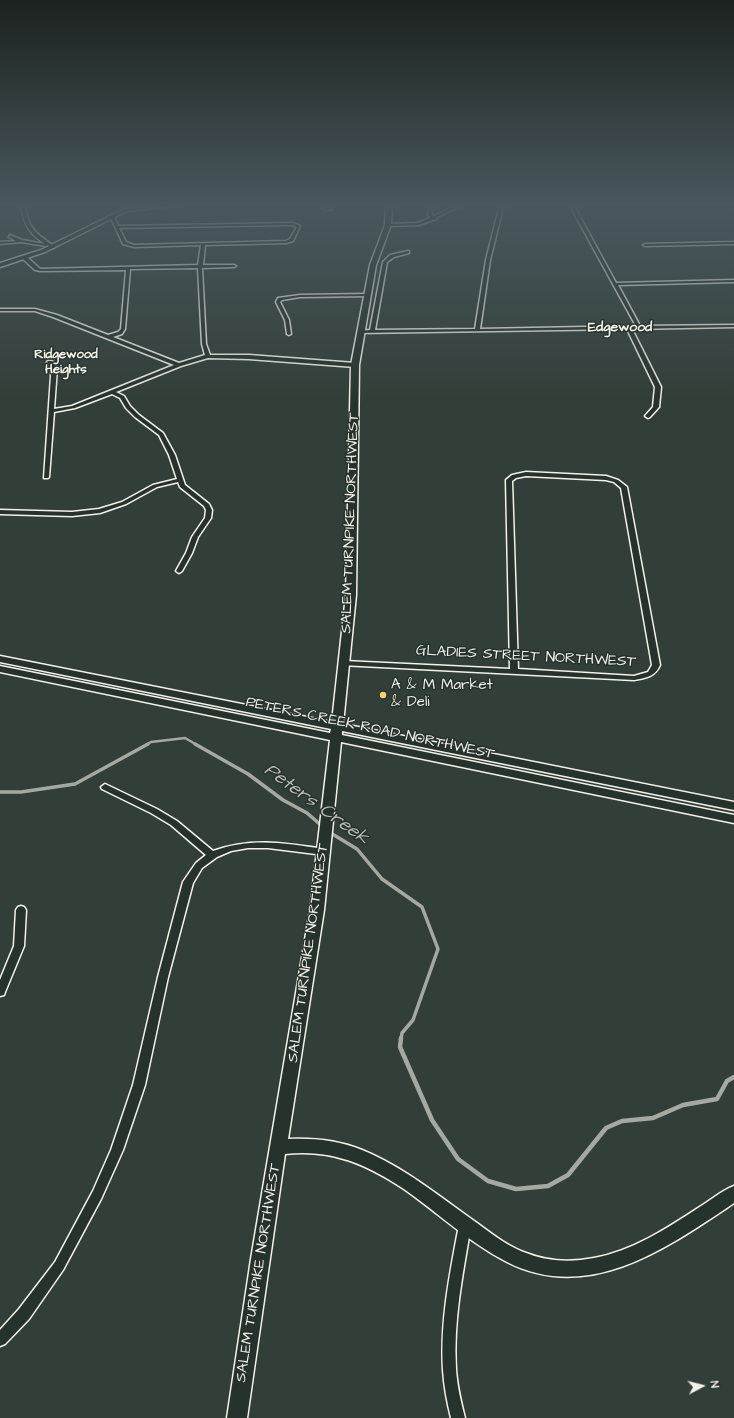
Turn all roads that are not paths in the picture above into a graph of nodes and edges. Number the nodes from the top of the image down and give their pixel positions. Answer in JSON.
{"nodes":[{"id":1,"x":128,"y":270,"type":"edge"},
{"id":2,"x":201,"y":270,"type":"edge"},
{"id":3,"x":373,"y":270,"type":"edge"},
{"id":4,"x":383,"y":270,"type":"edge"},
{"id":5,"x":486,"y":270,"type":"edge"},
{"id":6,"x":607,"y":270,"type":"edge"},
{"id":7,"x":734,"y":281,"type":"edge"},
{"id":8,"x":615,"y":284,"type":"junction"},
{"id":9,"x":368,"y":295,"type":"junction"},
{"id":10,"x":0,"y":310,"type":"edge"},
{"id":11,"x":734,"y":326,"type":"edge"},
{"id":12,"x":629,"y":328,"type":"junction"},
{"id":13,"x":639,"y":328,"type":"junction"},
{"id":14,"x":477,"y":330,"type":"junction"},
{"id":15,"x":360,"y":332,"type":"junction"},
{"id":16,"x":372,"y":332,"type":"junction"},
{"id":17,"x":289,"y":334,"type":"dead end"},
{"id":18,"x":108,"y":337,"type":"junction"},
{"id":19,"x":208,"y":356,"type":"junction"},
{"id":20,"x":50,"y":362,"type":"dead end"},
{"id":21,"x":179,"y":365,"type":"junction"},
{"id":22,"x":355,"y":365,"type":"junction"},
{"id":23,"x":113,"y":392,"type":"junction"},
{"id":24,"x":51,"y":411,"type":"junction"},
{"id":25,"x":648,"y":416,"type":"dead end"},
{"id":26,"x":46,"y":477,"type":"dead end"},
{"id":27,"x":180,"y":480,"type":"junction"},
{"id":28,"x":0,"y":512,"type":"edge"},
{"id":29,"x":179,"y":571,"type":"dead end"},
{"id":30,"x":0,"y":659,"type":"edge"},
{"id":31,"x":344,"y":663,"type":"junction"},
{"id":32,"x":0,"y":669,"type":"edge"},
{"id":33,"x":514,"y":672,"type":"junction"},
{"id":34,"x":336,"y":731,"type":"junction"},
{"id":35,"x":105,"y":787,"type":"dead end"},
{"id":36,"x":734,"y":806,"type":"edge"},
{"id":37,"x":734,"y":819,"type":"edge"},
{"id":38,"x":325,"y":850,"type":"junction"},
{"id":39,"x":212,"y":855,"type":"junction"},
{"id":40,"x":21,"y":910,"type":"dead end"},
{"id":41,"x":0,"y":992,"type":"edge"},
{"id":42,"x":279,"y":1147,"type":"junction"},
{"id":43,"x":734,"y":1194,"type":"edge"},
{"id":44,"x":466,"y":1225,"type":"junction"},
{"id":45,"x":0,"y":1339,"type":"edge"},
{"id":46,"x":237,"y":1418,"type":"edge"},
{"id":47,"x":458,"y":1418,"type":"edge"}],
"edges":[{"from":1,"to":18,"type":"street"},
{"from":2,"to":19,"type":"street"},
{"from":3,"to":9,"type":"street","name":"SALEM TURNPIKE NORTHWEST"},
{"from":4,"to":16,"type":"street"},
{"from":5,"to":14,"type":"street"},
{"from":6,"to":8,"type":"street"},
{"from":7,"to":8,"type":"street"},
{"from":8,"to":13,"type":"street"},
{"from":9,"to":15,"type":"street","name":"SALEM TURNPIKE NORTHWEST"},
{"from":9,"to":17,"type":"street"},
{"from":10,"to":18,"type":"street"},
{"from":11,"to":13,"type":"street"},
{"from":12,"to":13,"type":"street"},
{"from":12,"to":14,"type":"street"},
{"from":12,"to":25,"type":"street"},
{"from":14,"to":16,"type":"street"},
{"from":15,"to":16,"type":"street"},
{"from":15,"to":22,"type":"street","name":"SALEM TURNPIKE NORTHWEST"},
{"from":18,"to":21,"type":"street"},
{"from":19,"to":21,"type":"street"},
{"from":19,"to":22,"type":"street"},
{"from":20,"to":24,"type":"street"},
{"from":21,"to":23,"type":"street"},
{"from":22,"to":31,"type":"street","name":"SALEM TURNPIKE NORTHWEST"},
{"from":23,"to":24,"type":"street"},
{"from":23,"to":27,"type":"street"},
{"from":24,"to":26,"type":"street"},
{"from":27,"to":28,"type":"street"},
{"from":27,"to":29,"type":"street"},
{"from":30,"to":34,"type":"street","name":"PETERS CREEK ROAD NORTHWEST"},
{"from":31,"to":33,"type":"street","name":"GLADIES STREET NORTHWEST"},
{"from":31,"to":34,"type":"street","name":"SALEM TURNPIKE NORTHWEST"},
{"from":32,"to":34,"type":"street","name":"PETERS CREEK ROAD NORTHWEST"},
{"from":33,"to":33,"type":"street","name":"GLADIES STREET NORTHWEST"},
{"from":34,"to":36,"type":"street","name":"PETERS CREEK ROAD NORTHWEST"},
{"from":34,"to":37,"type":"street","name":"PETERS CREEK ROAD NORTHWEST"},
{"from":34,"to":38,"type":"street","name":"SALEM TURNPIKE NORTHWEST"},
{"from":35,"to":39,"type":"street"},
{"from":38,"to":39,"type":"street"},
{"from":38,"to":42,"type":"street","name":"SALEM TURNPIKE NORTHWEST"},
{"from":39,"to":45,"type":"street"},
{"from":40,"to":41,"type":"street"},
{"from":42,"to":44,"type":"street"},
{"from":42,"to":46,"type":"street","name":"SALEM TURNPIKE NORTHWEST"},
{"from":43,"to":44,"type":"street"},
{"from":44,"to":47,"type":"street"}]}
